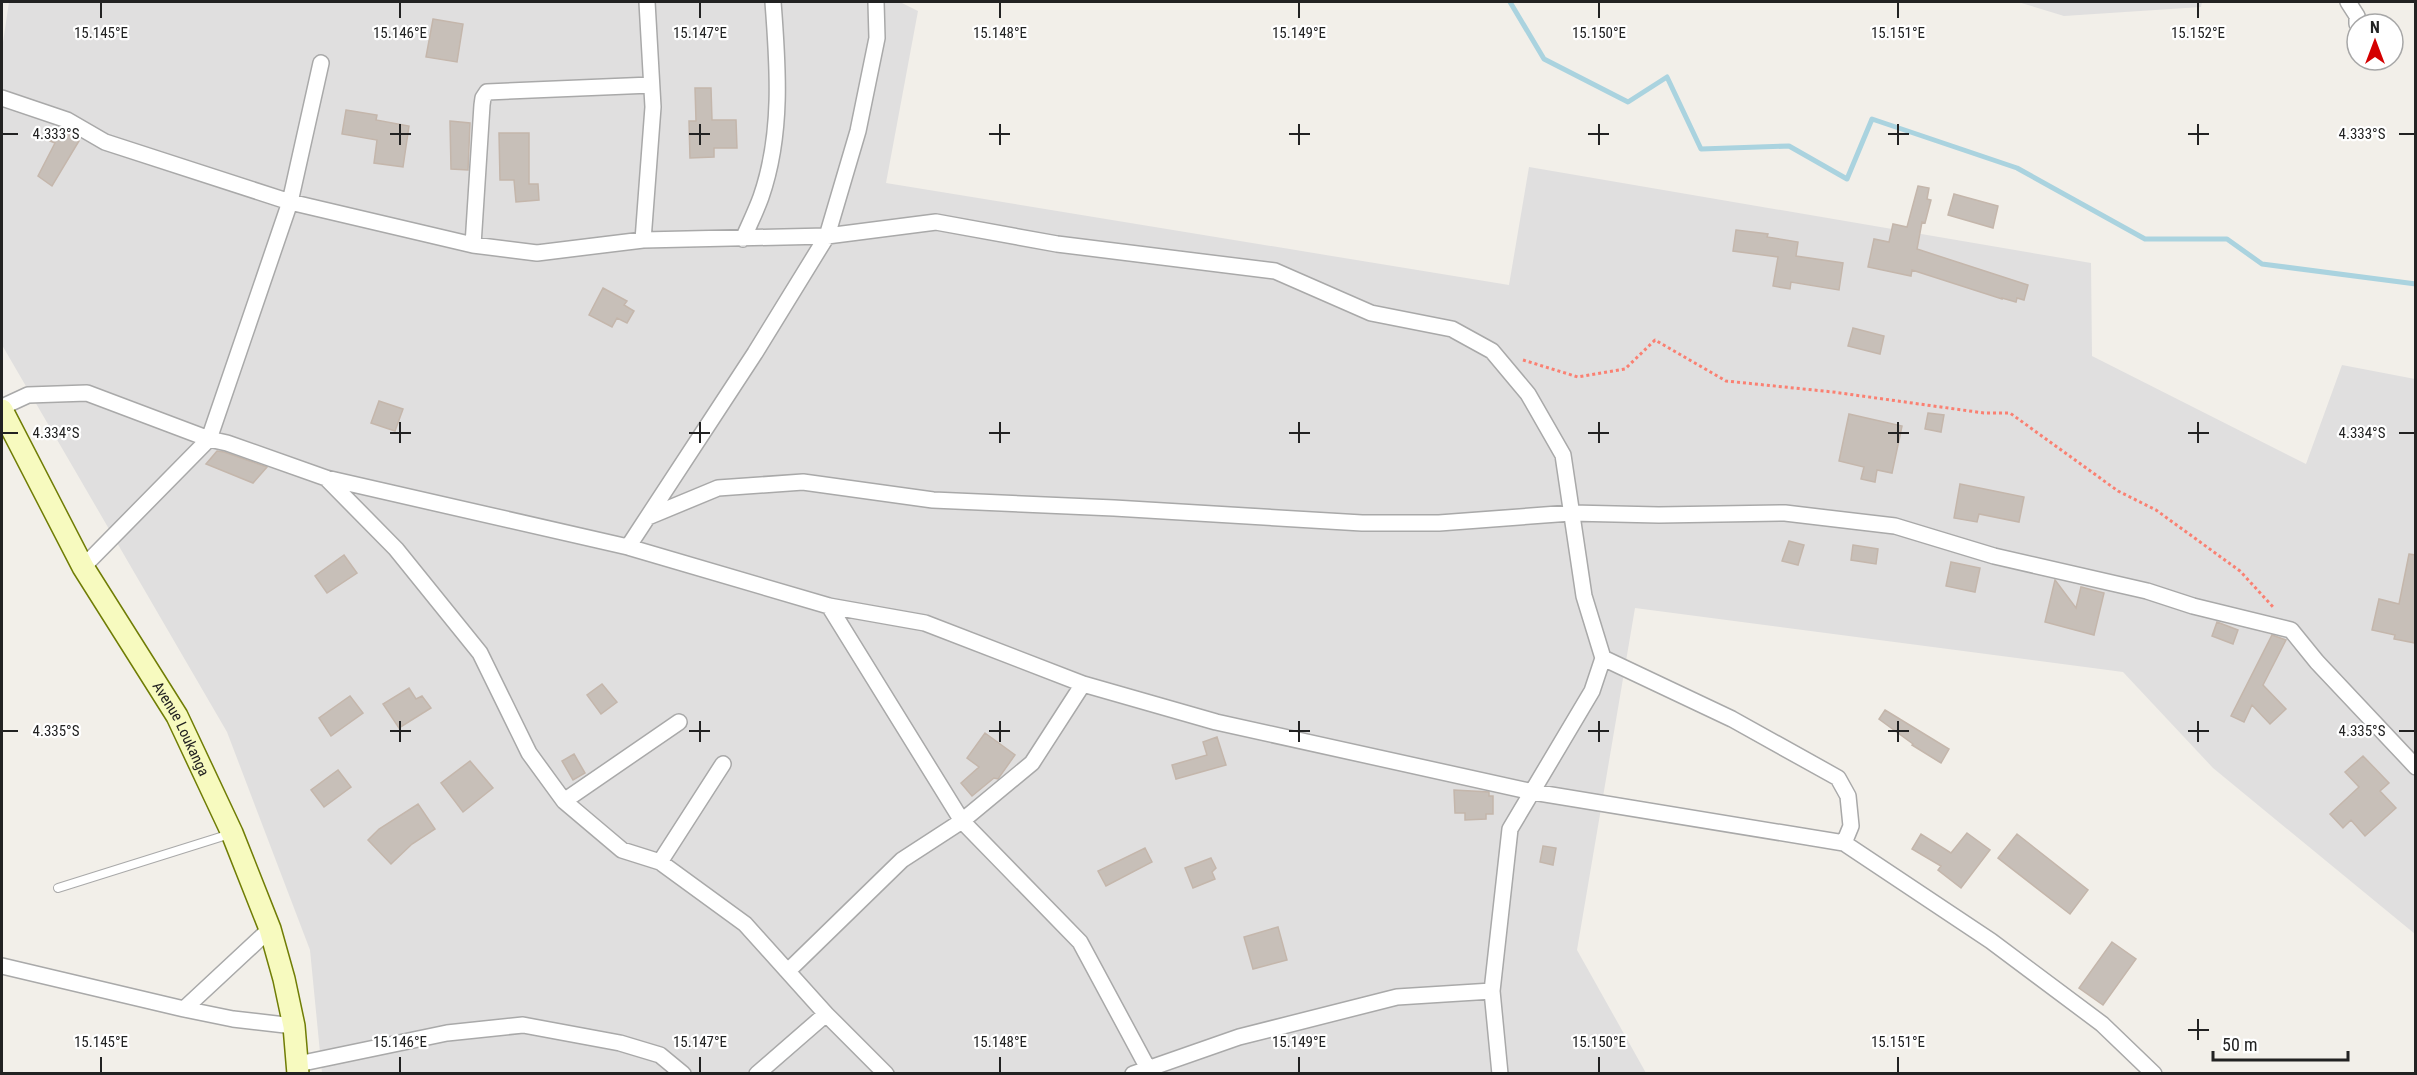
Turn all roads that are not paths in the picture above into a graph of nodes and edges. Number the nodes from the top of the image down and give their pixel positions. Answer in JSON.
{"nodes":[{"id":1,"x":647,"y":2,"type":"edge"},
{"id":2,"x":773,"y":2,"type":"edge"},
{"id":3,"x":876,"y":2,"type":"edge"},
{"id":4,"x":321,"y":63,"type":"dead end"},
{"id":5,"x":651,"y":85,"type":"junction"},
{"id":6,"x":2,"y":98,"type":"edge"},
{"id":7,"x":290,"y":202,"type":"junction"},
{"id":8,"x":827,"y":236,"type":"junction"},
{"id":9,"x":743,"y":239,"type":"junction"},
{"id":10,"x":643,"y":240,"type":"junction"},
{"id":11,"x":473,"y":245,"type":"junction"},
{"id":12,"x":2,"y":408,"type":"edge"},
{"id":13,"x":208,"y":439,"type":"junction"},
{"id":14,"x":326,"y":478,"type":"junction"},
{"id":15,"x":1571,"y":513,"type":"junction"},
{"id":16,"x":648,"y":517,"type":"junction"},
{"id":17,"x":628,"y":547,"type":"junction"},
{"id":18,"x":83,"y":567,"type":"junction"},
{"id":19,"x":829,"y":606,"type":"junction"},
{"id":20,"x":1603,"y":658,"type":"junction"},
{"id":21,"x":1083,"y":684,"type":"junction"},
{"id":22,"x":679,"y":722,"type":"dead end"},
{"id":23,"x":723,"y":764,"type":"dead end"},
{"id":24,"x":2415,"y":767,"type":"edge"},
{"id":25,"x":1533,"y":792,"type":"junction"},
{"id":26,"x":564,"y":801,"type":"junction"},
{"id":27,"x":962,"y":821,"type":"junction"},
{"id":28,"x":232,"y":833,"type":"junction"},
{"id":29,"x":1844,"y":843,"type":"junction"},
{"id":30,"x":660,"y":862,"type":"junction"},
{"id":31,"x":58,"y":888,"type":"dead end"},
{"id":32,"x":270,"y":929,"type":"junction"},
{"id":33,"x":2,"y":966,"type":"edge"},
{"id":34,"x":789,"y":970,"type":"junction"},
{"id":35,"x":1492,"y":991,"type":"junction"},
{"id":36,"x":184,"y":1009,"type":"junction"},
{"id":37,"x":826,"y":1014,"type":"junction"},
{"id":38,"x":294,"y":1026,"type":"junction"},
{"id":39,"x":298,"y":1069,"type":"edge"},
{"id":40,"x":1144,"y":1072,"type":"edge"},
{"id":41,"x":683,"y":1074,"type":"edge"},
{"id":42,"x":757,"y":1074,"type":"edge"},
{"id":43,"x":886,"y":1074,"type":"edge"},
{"id":44,"x":1500,"y":1074,"type":"edge"},
{"id":45,"x":2154,"y":1074,"type":"edge"}],
"edges":[{"from":1,"to":5,"type":"street"},
{"from":2,"to":9,"type":"street"},
{"from":3,"to":8,"type":"street"},
{"from":4,"to":7,"type":"street"},
{"from":5,"to":10,"type":"street"},
{"from":5,"to":11,"type":"street"},
{"from":6,"to":7,"type":"street"},
{"from":7,"to":11,"type":"street"},
{"from":7,"to":13,"type":"street"},
{"from":8,"to":9,"type":"street"},
{"from":8,"to":15,"type":"street"},
{"from":8,"to":16,"type":"street"},
{"from":9,"to":10,"type":"street"},
{"from":10,"to":11,"type":"street"},
{"from":12,"to":13,"type":"street"},
{"from":12,"to":18,"type":"main road","name":"Avenue Loukanga"},
{"from":13,"to":14,"type":"street"},
{"from":13,"to":18,"type":"street"},
{"from":14,"to":17,"type":"street"},
{"from":14,"to":26,"type":"street"},
{"from":15,"to":16,"type":"street"},
{"from":15,"to":20,"type":"street"},
{"from":15,"to":24,"type":"street"},
{"from":16,"to":17,"type":"street"},
{"from":17,"to":19,"type":"street"},
{"from":18,"to":28,"type":"main road","name":"Avenue Loukanga"},
{"from":19,"to":21,"type":"street"},
{"from":19,"to":27,"type":"street"},
{"from":20,"to":25,"type":"street"},
{"from":20,"to":29,"type":"street"},
{"from":21,"to":25,"type":"street"},
{"from":21,"to":27,"type":"street"},
{"from":22,"to":26,"type":"street"},
{"from":23,"to":30,"type":"street"},
{"from":25,"to":29,"type":"street"},
{"from":25,"to":35,"type":"street"},
{"from":26,"to":30,"type":"street"},
{"from":27,"to":34,"type":"street"},
{"from":27,"to":40,"type":"street"},
{"from":28,"to":31,"type":"lane"},
{"from":28,"to":32,"type":"main road","name":"Avenue Loukanga"},
{"from":29,"to":45,"type":"street"},
{"from":30,"to":34,"type":"street"},
{"from":32,"to":36,"type":"street"},
{"from":32,"to":38,"type":"main road","name":"Avenue Loukanga"},
{"from":33,"to":36,"type":"street"},
{"from":34,"to":37,"type":"street"},
{"from":35,"to":40,"type":"street"},
{"from":35,"to":44,"type":"street"},
{"from":36,"to":38,"type":"street"},
{"from":37,"to":42,"type":"street"},
{"from":37,"to":43,"type":"street"},
{"from":38,"to":39,"type":"main road","name":"Avenue Loukanga"},
{"from":39,"to":41,"type":"street"}]}
